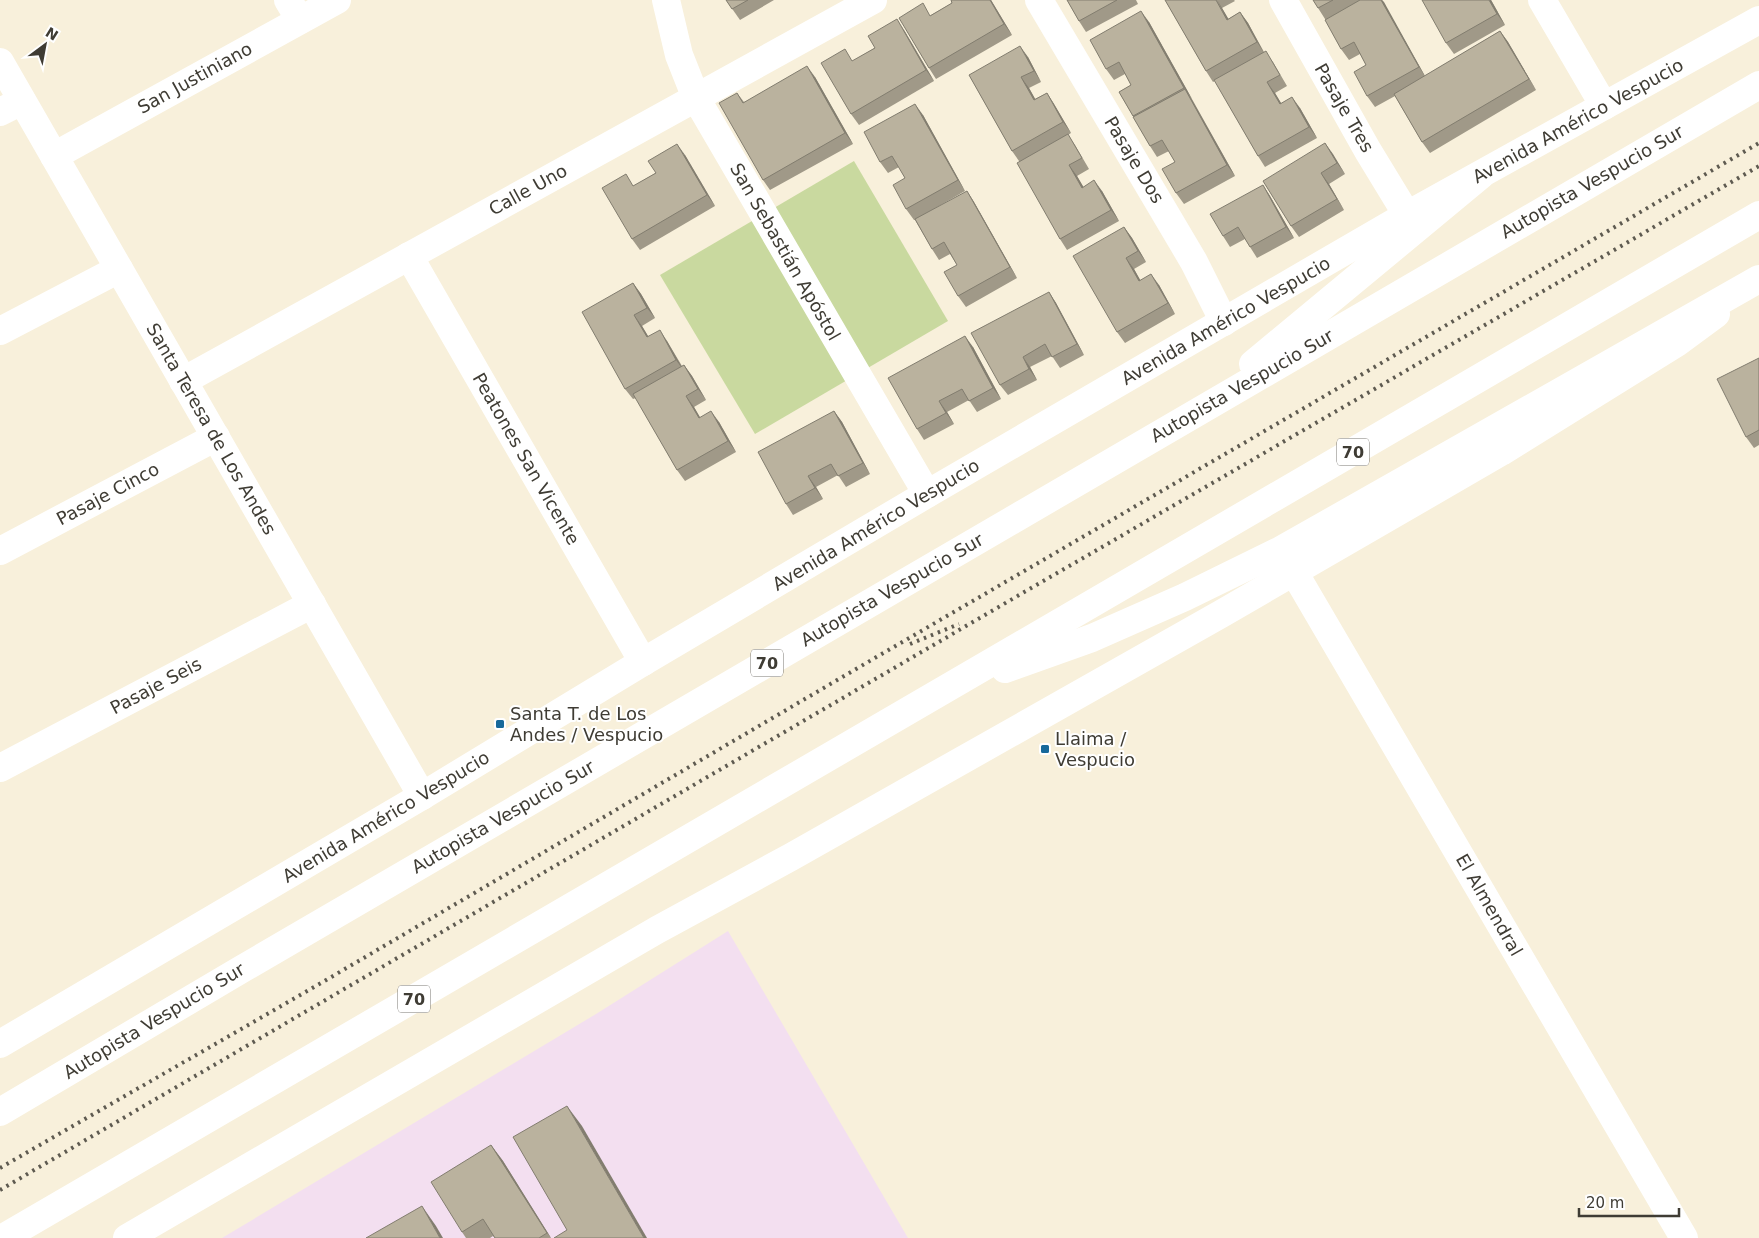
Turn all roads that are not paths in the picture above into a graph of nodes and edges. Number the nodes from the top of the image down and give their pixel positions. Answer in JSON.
{"nodes":[{"id":1,"x":337,"y":0,"type":"edge"},
{"id":2,"x":666,"y":0,"type":"edge"},
{"id":3,"x":874,"y":0,"type":"edge"},
{"id":4,"x":1039,"y":0,"type":"edge"},
{"id":5,"x":1282,"y":0,"type":"edge"},
{"id":6,"x":1542,"y":0,"type":"edge"},
{"id":7,"x":294,"y":10,"type":"edge"},
{"id":8,"x":1759,"y":20,"type":"edge"},
{"id":9,"x":0,"y":62,"type":"edge"},
{"id":10,"x":1759,"y":85,"type":"edge"},
{"id":11,"x":696,"y":98,"type":"junction"},
{"id":12,"x":11,"y":106,"type":"edge"},
{"id":13,"x":1604,"y":106,"type":"junction"},
{"id":14,"x":54,"y":156,"type":"junction"},
{"id":15,"x":1481,"y":175,"type":"junction"},
{"id":16,"x":1407,"y":215,"type":"junction"},
{"id":17,"x":1759,"y":215,"type":"edge"},
{"id":18,"x":409,"y":256,"type":"junction"},
{"id":19,"x":119,"y":269,"type":"junction"},
{"id":20,"x":1759,"y":281,"type":"edge"},
{"id":21,"x":1224,"y":322,"type":"junction"},
{"id":22,"x":0,"y":331,"type":"edge"},
{"id":23,"x":183,"y":381,"type":"junction"},
{"id":24,"x":1192,"y":414,"type":"junction"},
{"id":25,"x":216,"y":438,"type":"junction"},
{"id":26,"x":927,"y":494,"type":"junction"},
{"id":27,"x":0,"y":551,"type":"edge"},
{"id":28,"x":1294,"y":572,"type":"junction"},
{"id":29,"x":312,"y":604,"type":"junction"},
{"id":30,"x":643,"y":662,"type":"junction"},
{"id":31,"x":947,"y":689,"type":"junction"},
{"id":32,"x":0,"y":768,"type":"edge"},
{"id":33,"x":422,"y":796,"type":"junction"},
{"id":34,"x":0,"y":1044,"type":"edge"},
{"id":35,"x":0,"y":1112,"type":"edge"},
{"id":36,"x":3,"y":1238,"type":"edge"},
{"id":37,"x":127,"y":1238,"type":"edge"},
{"id":38,"x":1684,"y":1238,"type":"edge"}],
"edges":[{"from":1,"to":7,"type":"main road","name":"San Justiniano"},
{"from":2,"to":11,"type":"main road","name":"San Sebastián Apóstol"},
{"from":3,"to":11,"type":"main road","name":"Calle Uno"},
{"from":4,"to":21,"type":"main road","name":"Pasaje Dos"},
{"from":5,"to":16,"type":"main road","name":"Pasaje Tres"},
{"from":6,"to":13,"type":"main road"},
{"from":7,"to":14,"type":"main road","name":"San Justiniano"},
{"from":8,"to":13,"type":"main road","name":"Avenida Américo Vespucio"},
{"from":9,"to":12,"type":"main road","name":"Santa Teresa de Los Andes"},
{"from":10,"to":24,"type":"main road","name":"Autopista Vespucio Sur","number":"70"},
{"from":11,"to":18,"type":"main road","name":"Calle Uno"},
{"from":11,"to":26,"type":"main road","name":"San Sebastián Apóstol"},
{"from":12,"to":14,"type":"main road","name":"Santa Teresa de Los Andes"},
{"from":13,"to":15,"type":"main road","name":"Avenida Américo Vespucio"},
{"from":14,"to":19,"type":"main road","name":"Santa Teresa de Los Andes"},
{"from":15,"to":16,"type":"main road","name":"Avenida Américo Vespucio"},
{"from":15,"to":24,"type":"main road"},
{"from":16,"to":21,"type":"main road","name":"Avenida Américo Vespucio"},
{"from":17,"to":31,"type":"main road","number":"70"},
{"from":18,"to":23,"type":"main road","name":"Calle Uno"},
{"from":18,"to":30,"type":"main road","name":"Peatones San Vicente"},
{"from":19,"to":22,"type":"main road"},
{"from":19,"to":23,"type":"main road","name":"Santa Teresa de Los Andes"},
{"from":20,"to":28,"type":"main road"},
{"from":20,"to":31,"type":"main road"},
{"from":21,"to":26,"type":"main road","name":"Avenida Américo Vespucio"},
{"from":23,"to":25,"type":"main road","name":"Santa Teresa de Los Andes"},
{"from":24,"to":35,"type":"main road","name":"Autopista Vespucio Sur","number":"70"},
{"from":25,"to":27,"type":"main road","name":"Pasaje Cinco"},
{"from":25,"to":29,"type":"main road","name":"Santa Teresa de Los Andes"},
{"from":26,"to":30,"type":"main road","name":"Avenida Américo Vespucio"},
{"from":28,"to":37,"type":"main road"},
{"from":28,"to":38,"type":"main road","name":"El Almendral"},
{"from":29,"to":32,"type":"main road","name":"Pasaje Seis"},
{"from":29,"to":33,"type":"main road","name":"Santa Teresa de Los Andes"},
{"from":30,"to":33,"type":"main road","name":"Avenida Américo Vespucio"},
{"from":31,"to":36,"type":"main road","number":"70"},
{"from":33,"to":34,"type":"main road","name":"Avenida Américo Vespucio"}]}
